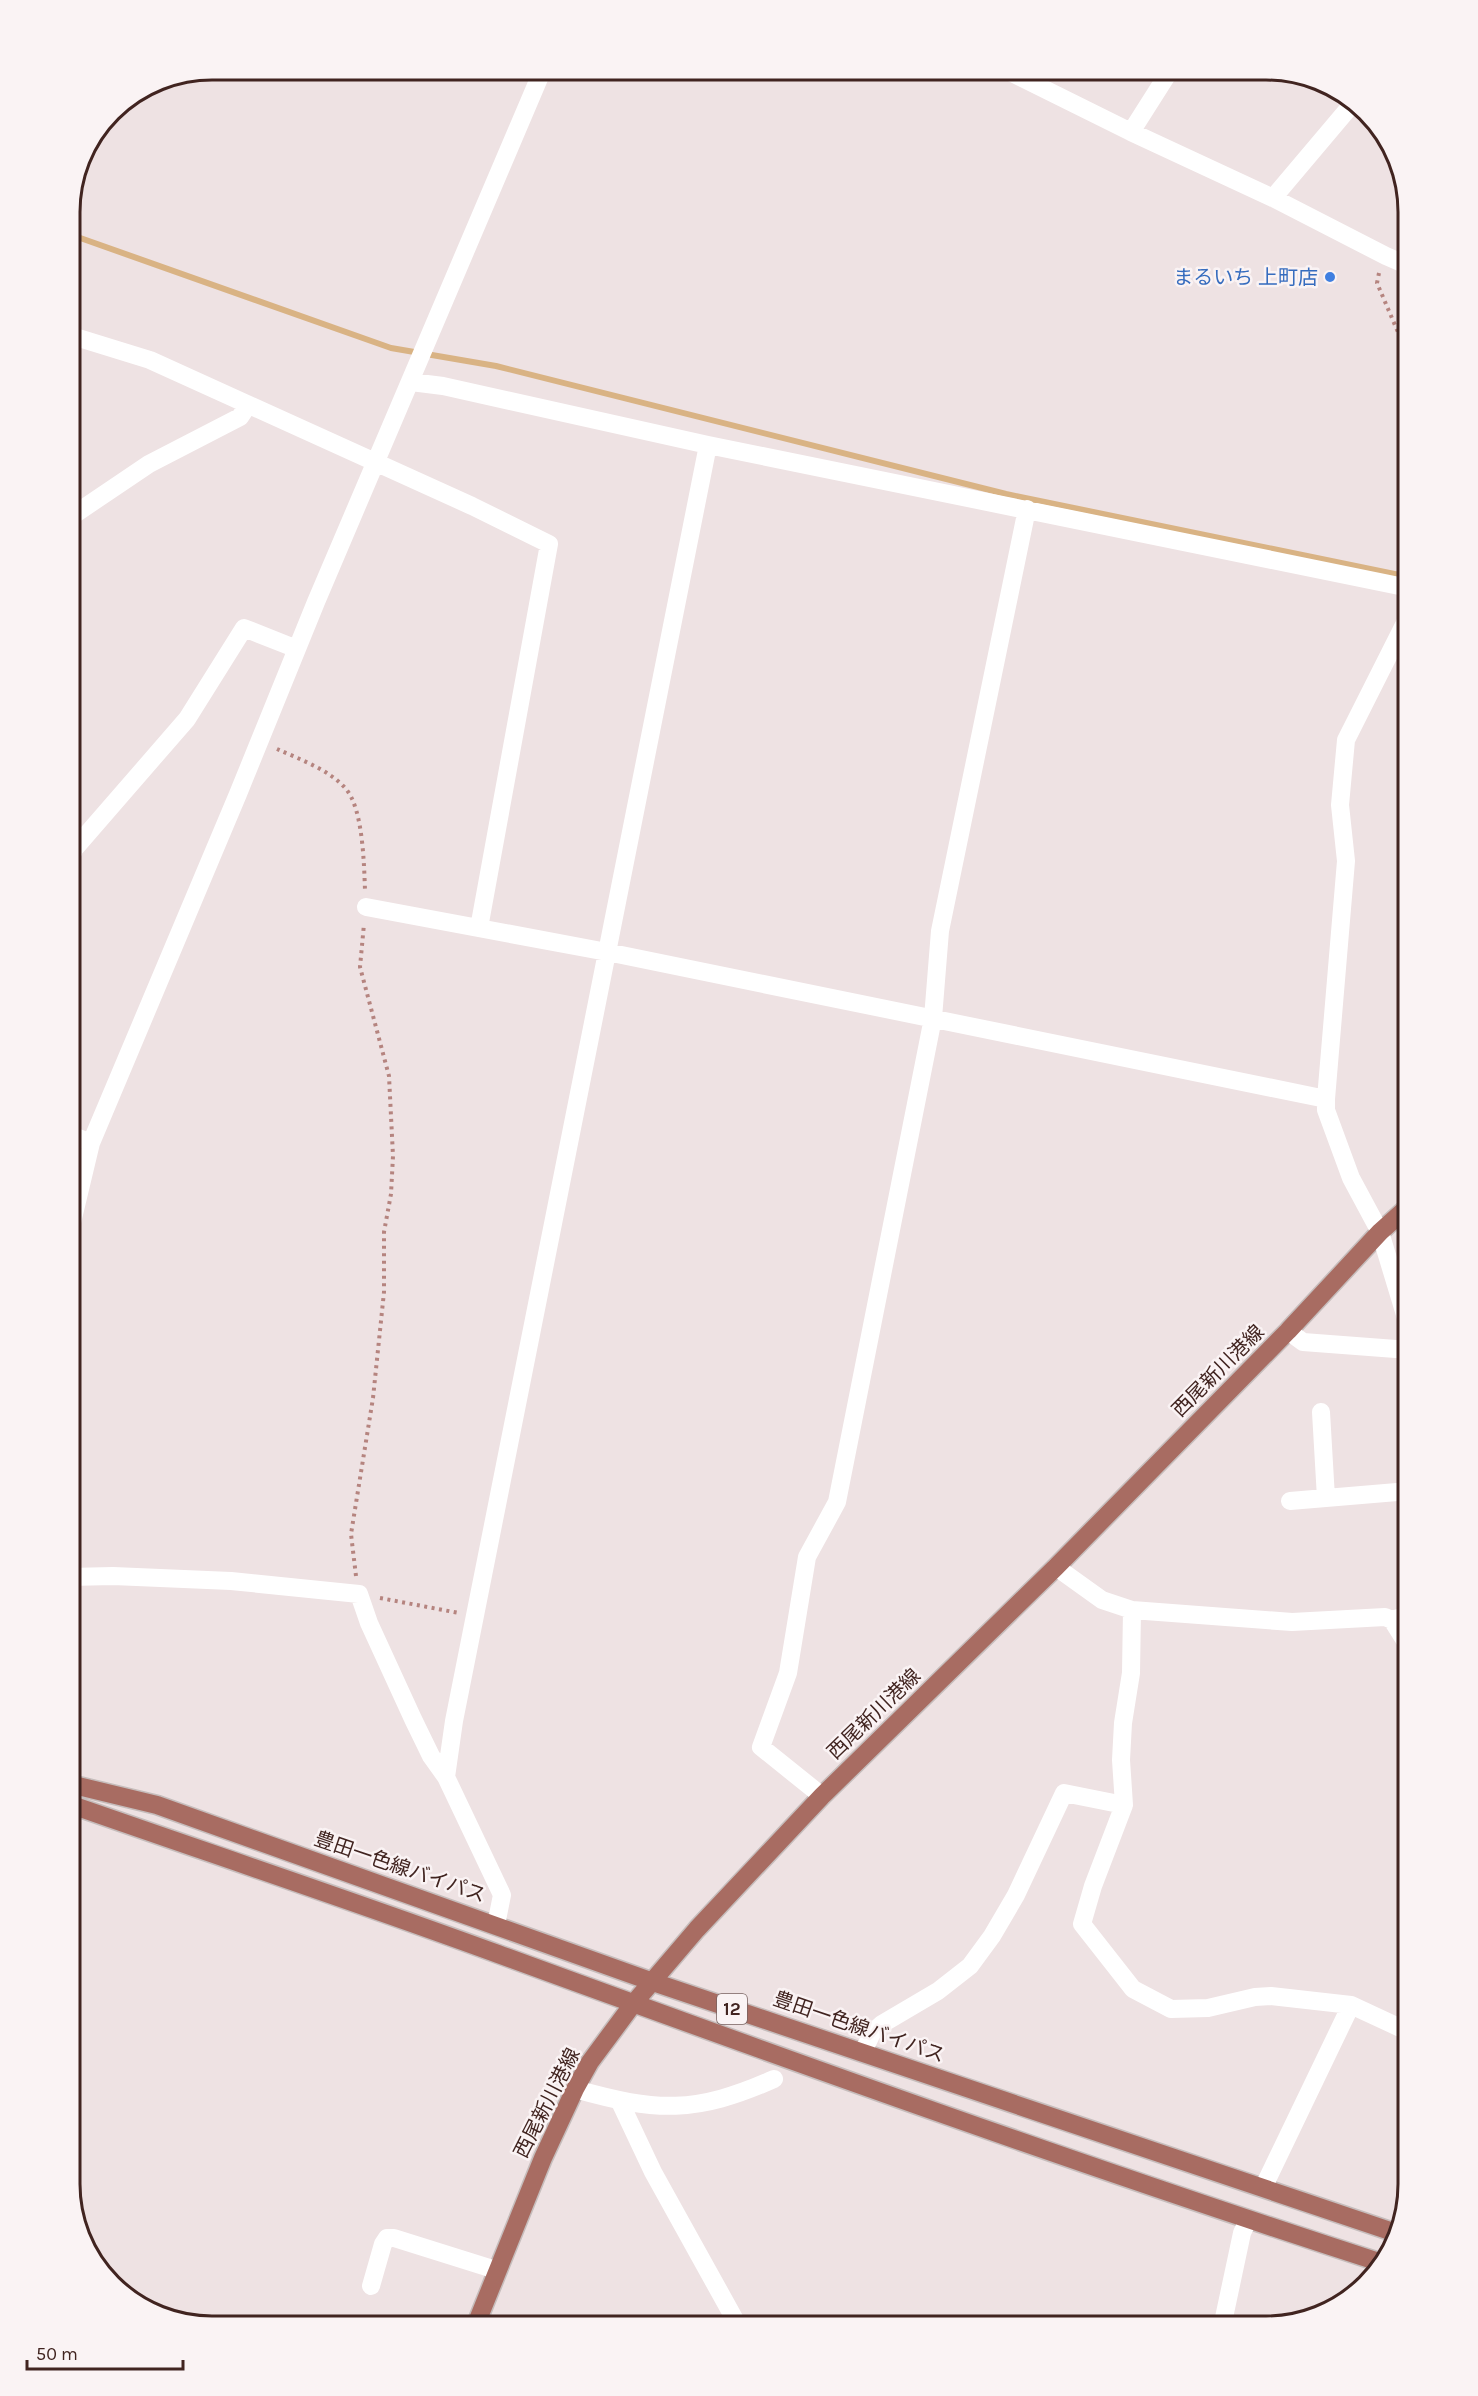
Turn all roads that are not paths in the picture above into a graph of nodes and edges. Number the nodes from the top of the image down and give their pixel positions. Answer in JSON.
{"nodes":[{"id":1,"x":538,"y":80,"type":"edge"},
{"id":2,"x":1026,"y":80,"type":"edge"},
{"id":3,"x":1164,"y":80,"type":"edge"},
{"id":4,"x":1349,"y":108,"type":"edge"},
{"id":5,"x":1131,"y":132,"type":"junction"},
{"id":6,"x":1273,"y":198,"type":"junction"},
{"id":7,"x":1399,"y":262,"type":"edge"},
{"id":8,"x":80,"y":338,"type":"edge"},
{"id":9,"x":411,"y":382,"type":"junction"},
{"id":10,"x":248,"y":405,"type":"junction"},
{"id":11,"x":708,"y":445,"type":"junction"},
{"id":12,"x":377,"y":463,"type":"junction"},
{"id":13,"x":1027,"y":509,"type":"junction"},
{"id":14,"x":80,"y":511,"type":"edge"},
{"id":15,"x":1399,"y":586,"type":"edge"},
{"id":16,"x":1399,"y":635,"type":"edge"},
{"id":17,"x":297,"y":649,"type":"junction"},
{"id":18,"x":80,"y":842,"type":"edge"},
{"id":19,"x":366,"y":907,"type":"road end"},
{"id":20,"x":479,"y":928,"type":"junction"},
{"id":21,"x":607,"y":952,"type":"junction"},
{"id":22,"x":933,"y":1018,"type":"junction"},
{"id":23,"x":1326,"y":1099,"type":"junction"},
{"id":24,"x":80,"y":1138,"type":"edge"},
{"id":25,"x":91,"y":1143,"type":"junction"},
{"id":26,"x":80,"y":1158,"type":"edge"},
{"id":27,"x":80,"y":1189,"type":"edge"},
{"id":28,"x":1399,"y":1215,"type":"edge"},
{"id":29,"x":1380,"y":1232,"type":"junction"},
{"id":30,"x":1399,"y":1296,"type":"edge"},
{"id":31,"x":1288,"y":1331,"type":"junction"},
{"id":32,"x":1399,"y":1349,"type":"edge"},
{"id":33,"x":1321,"y":1412,"type":"dead end"},
{"id":34,"x":1399,"y":1492,"type":"edge"},
{"id":35,"x":1326,"y":1498,"type":"junction"},
{"id":36,"x":1290,"y":1501,"type":"dead end"},
{"id":37,"x":1056,"y":1567,"type":"junction"},
{"id":38,"x":80,"y":1577,"type":"edge"},
{"id":39,"x":1132,"y":1610,"type":"junction"},
{"id":40,"x":1399,"y":1617,"type":"edge"},
{"id":41,"x":446,"y":1777,"type":"junction"},
{"id":42,"x":80,"y":1786,"type":"edge"},
{"id":43,"x":822,"y":1796,"type":"junction"},
{"id":44,"x":1124,"y":1805,"type":"junction"},
{"id":45,"x":80,"y":1808,"type":"edge"},
{"id":46,"x":496,"y":1925,"type":"junction"},
{"id":47,"x":653,"y":1982,"type":"junction"},
{"id":48,"x":633,"y":2004,"type":"junction"},
{"id":49,"x":1351,"y":2006,"type":"junction"},
{"id":50,"x":1399,"y":2028,"type":"edge"},
{"id":51,"x":862,"y":2052,"type":"junction"},
{"id":52,"x":774,"y":2079,"type":"dead end"},
{"id":53,"x":575,"y":2089,"type":"junction"},
{"id":54,"x":620,"y":2102,"type":"junction"},
{"id":55,"x":1264,"y":2186,"type":"junction"},
{"id":56,"x":1248,"y":2220,"type":"junction"},
{"id":57,"x":1390,"y":2231,"type":"edge"},
{"id":58,"x":1374,"y":2261,"type":"edge"},
{"id":59,"x":496,"y":2270,"type":"junction"},
{"id":60,"x":371,"y":2286,"type":"dead end"},
{"id":61,"x":479,"y":2316,"type":"edge"},
{"id":62,"x":733,"y":2316,"type":"edge"},
{"id":63,"x":1224,"y":2316,"type":"edge"}],
"edges":[{"from":1,"to":9,"type":"street"},
{"from":2,"to":5,"type":"street"},
{"from":3,"to":5,"type":"street"},
{"from":4,"to":6,"type":"street"},
{"from":5,"to":6,"type":"street"},
{"from":6,"to":7,"type":"street"},
{"from":8,"to":10,"type":"street"},
{"from":9,"to":11,"type":"street"},
{"from":9,"to":12,"type":"street"},
{"from":10,"to":12,"type":"street"},
{"from":10,"to":14,"type":"street"},
{"from":11,"to":13,"type":"street"},
{"from":11,"to":21,"type":"street"},
{"from":12,"to":17,"type":"street"},
{"from":12,"to":20,"type":"street"},
{"from":13,"to":15,"type":"street"},
{"from":13,"to":22,"type":"street"},
{"from":16,"to":23,"type":"street"},
{"from":17,"to":18,"type":"street"},
{"from":17,"to":25,"type":"street"},
{"from":19,"to":20,"type":"street"},
{"from":20,"to":21,"type":"street"},
{"from":21,"to":22,"type":"street"},
{"from":21,"to":41,"type":"street"},
{"from":22,"to":23,"type":"street"},
{"from":22,"to":43,"type":"street"},
{"from":23,"to":29,"type":"street"},
{"from":24,"to":25,"type":"street"},
{"from":25,"to":26,"type":"street"},
{"from":25,"to":27,"type":"street"},
{"from":28,"to":29,"type":"main road","name":"西尾新川港線"},
{"from":29,"to":30,"type":"street"},
{"from":29,"to":31,"type":"main road","name":"西尾新川港線"},
{"from":31,"to":32,"type":"street"},
{"from":31,"to":37,"type":"main road","name":"西尾新川港線"},
{"from":33,"to":35,"type":"street"},
{"from":34,"to":35,"type":"street"},
{"from":35,"to":36,"type":"street"},
{"from":37,"to":39,"type":"street"},
{"from":37,"to":43,"type":"main road","name":"西尾新川港線"},
{"from":38,"to":41,"type":"street"},
{"from":39,"to":40,"type":"street"},
{"from":39,"to":44,"type":"street"},
{"from":41,"to":46,"type":"street"},
{"from":42,"to":46,"type":"main road","name":"豊田一色線バイパス","number":"12"},
{"from":43,"to":47,"type":"main road","name":"西尾新川港線"},
{"from":44,"to":49,"type":"street"},
{"from":44,"to":51,"type":"street"},
{"from":45,"to":48,"type":"main road","number":"12"},
{"from":46,"to":47,"type":"main road","name":"豊田一色線バイパス","number":"12"},
{"from":47,"to":48,"type":"main road","name":"西尾新川港線"},
{"from":47,"to":51,"type":"main road","name":"豊田一色線バイパス","number":"12"},
{"from":48,"to":53,"type":"main road","name":"西尾新川港線"},
{"from":48,"to":56,"type":"main road","number":"12"},
{"from":49,"to":50,"type":"street"},
{"from":49,"to":55,"type":"street"},
{"from":51,"to":55,"type":"main road","name":"豊田一色線バイパス","number":"12"},
{"from":52,"to":54,"type":"street"},
{"from":53,"to":54,"type":"street"},
{"from":53,"to":59,"type":"main road","name":"西尾新川港線"},
{"from":54,"to":62,"type":"street"},
{"from":55,"to":57,"type":"main road","name":"豊田一色線バイパス","number":"12"},
{"from":56,"to":58,"type":"main road","number":"12"},
{"from":56,"to":63,"type":"street"},
{"from":59,"to":60,"type":"street"},
{"from":59,"to":61,"type":"main road","name":"西尾新川港線"}]}
